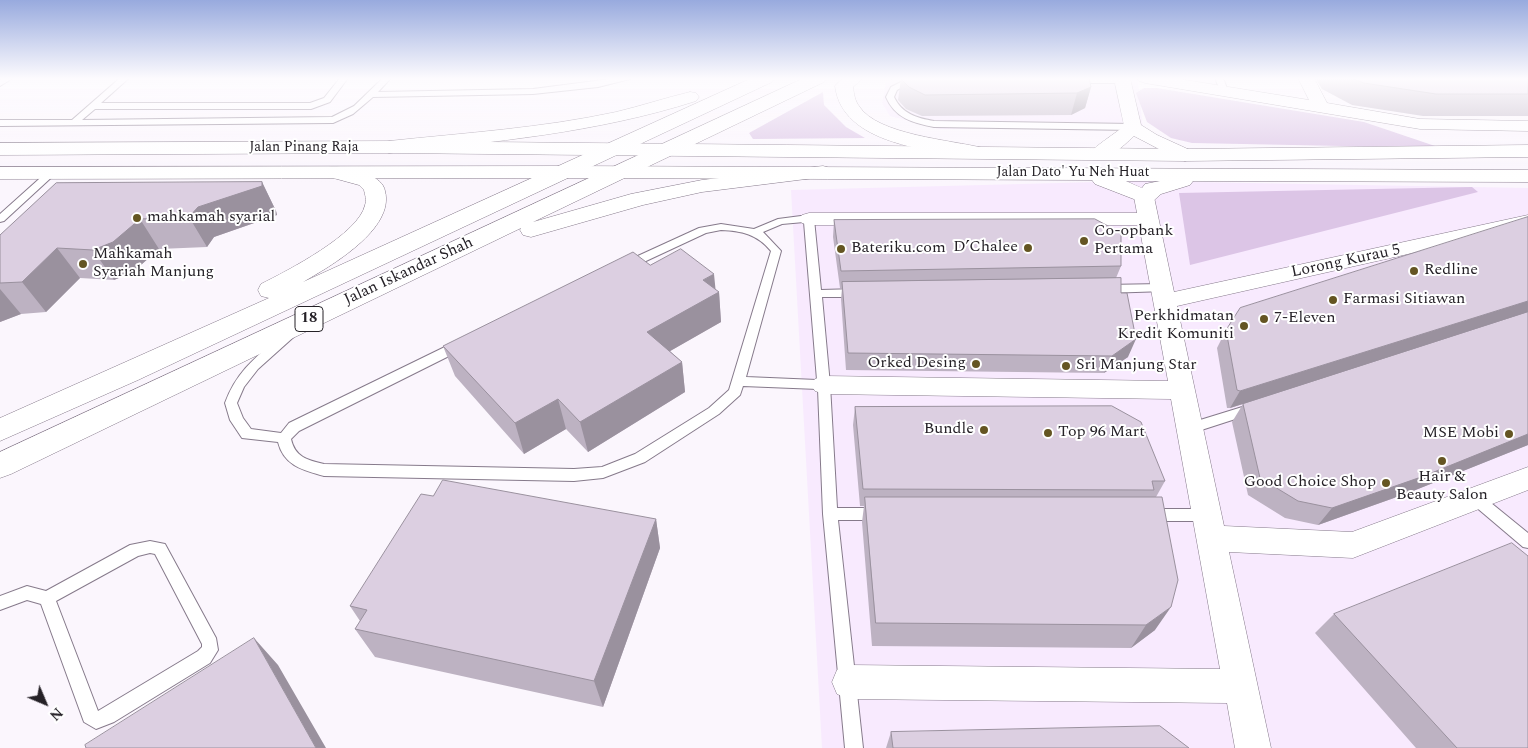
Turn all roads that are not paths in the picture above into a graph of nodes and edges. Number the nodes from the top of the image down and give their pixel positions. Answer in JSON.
{"nodes":[{"id":1,"x":84,"y":113,"type":"edge"},
{"id":2,"x":351,"y":113,"type":"edge"},
{"id":3,"x":636,"y":113,"type":"edge"},
{"id":4,"x":702,"y":113,"type":"edge"},
{"id":5,"x":744,"y":113,"type":"edge"},
{"id":6,"x":854,"y":113,"type":"edge"},
{"id":7,"x":900,"y":113,"type":"edge"},
{"id":8,"x":1130,"y":113,"type":"edge"},
{"id":9,"x":1351,"y":113,"type":"edge"},
{"id":10,"x":73,"y":122,"type":"junction"},
{"id":11,"x":0,"y":123,"type":"edge"},
{"id":12,"x":1528,"y":126,"type":"edge"},
{"id":13,"x":1133,"y":127,"type":"junction"},
{"id":14,"x":389,"y":147,"type":"junction"},
{"id":15,"x":0,"y":150,"type":"edge"},
{"id":16,"x":665,"y":150,"type":"junction"},
{"id":17,"x":976,"y":152,"type":"junction"},
{"id":18,"x":1528,"y":152,"type":"edge"},
{"id":19,"x":1099,"y":153,"type":"junction"},
{"id":20,"x":1185,"y":155,"type":"junction"},
{"id":21,"x":613,"y":161,"type":"junction"},
{"id":22,"x":332,"y":172,"type":"junction"},
{"id":23,"x":563,"y":172,"type":"junction"},
{"id":24,"x":823,"y":172,"type":"junction"},
{"id":25,"x":51,"y":173,"type":"junction"},
{"id":26,"x":1069,"y":173,"type":"junction"},
{"id":27,"x":0,"y":174,"type":"edge"},
{"id":28,"x":1219,"y":174,"type":"junction"},
{"id":29,"x":1528,"y":176,"type":"edge"},
{"id":30,"x":1146,"y":208,"type":"junction"},
{"id":31,"x":0,"y":219,"type":"edge"},
{"id":32,"x":809,"y":219,"type":"junction"},
{"id":33,"x":1528,"y":221,"type":"edge"},
{"id":34,"x":756,"y":232,"type":"junction"},
{"id":35,"x":404,"y":274,"type":"junction"},
{"id":36,"x":1090,"y":289,"type":"edge"},
{"id":37,"x":864,"y":293,"type":"edge"},
{"id":38,"x":815,"y":294,"type":"junction"},
{"id":39,"x":1163,"y":295,"type":"junction"},
{"id":40,"x":306,"y":321,"type":"junction"},
{"id":41,"x":738,"y":381,"type":"junction"},
{"id":42,"x":824,"y":385,"type":"junction"},
{"id":43,"x":1182,"y":390,"type":"junction"},
{"id":44,"x":1264,"y":405,"type":"edge"},
{"id":45,"x":0,"y":423,"type":"edge"},
{"id":46,"x":1189,"y":429,"type":"junction"},
{"id":47,"x":0,"y":430,"type":"edge"},
{"id":48,"x":284,"y":438,"type":"junction"},
{"id":49,"x":0,"y":466,"type":"edge"},
{"id":50,"x":1528,"y":478,"type":"edge"},
{"id":51,"x":1475,"y":498,"type":"junction"},
{"id":52,"x":830,"y":514,"type":"junction"},
{"id":53,"x":899,"y":514,"type":"edge"},
{"id":54,"x":1137,"y":515,"type":"edge"},
{"id":55,"x":1209,"y":526,"type":"junction"},
{"id":56,"x":1528,"y":542,"type":"edge"},
{"id":57,"x":47,"y":598,"type":"junction"},
{"id":58,"x":0,"y":603,"type":"edge"},
{"id":59,"x":849,"y":682,"type":"junction"},
{"id":60,"x":1241,"y":686,"type":"junction"},
{"id":61,"x":854,"y":748,"type":"edge"},
{"id":62,"x":1253,"y":748,"type":"edge"}],
"edges":[{"from":1,"to":10,"type":"lane"},
{"from":2,"to":10,"type":"lane"},
{"from":3,"to":14,"type":"main road"},
{"from":4,"to":21,"type":"main road","name":"Jalan Iskandar Shah","number":"18"},
{"from":5,"to":16,"type":"main road","name":"Jalan Iskandar Shah","number":"18"},
{"from":6,"to":17,"type":"main road"},
{"from":7,"to":13,"type":"lane"},
{"from":8,"to":13,"type":"street"},
{"from":9,"to":12,"type":"street"},
{"from":10,"to":11,"type":"lane"},
{"from":13,"to":19,"type":"street"},
{"from":13,"to":20,"type":"street"},
{"from":14,"to":15,"type":"main road","name":"Jalan Pinang Raja"},
{"from":14,"to":21,"type":"main road","name":"Jalan Pinang Raja"},
{"from":16,"to":17,"type":"main road","name":"Jalan Dato' Yu Neh Huat"},
{"from":16,"to":21,"type":"main road","name":"Jalan Iskandar Shah","number":"18"},
{"from":17,"to":19,"type":"main road","name":"Jalan Dato' Yu Neh Huat"},
{"from":18,"to":20,"type":"main road","name":"Jalan Dato' Yu Neh Huat"},
{"from":19,"to":20,"type":"main road","name":"Jalan Dato' Yu Neh Huat"},
{"from":21,"to":23,"type":"main road","name":"Jalan Pinang Raja"},
{"from":21,"to":24,"type":"main road","name":"Jalan Dato' Yu Neh Huat"},
{"from":21,"to":35,"type":"main road","name":"Jalan Iskandar Shah","number":"18"},
{"from":22,"to":23,"type":"main road","name":"Jalan Pinang Raja"},
{"from":22,"to":25,"type":"main road","name":"Jalan Pinang Raja"},
{"from":22,"to":45,"type":"main road"},
{"from":23,"to":47,"type":"main road","name":"Jalan Iskandar Shah","number":"18"},
{"from":24,"to":26,"type":"main road","name":"Jalan Dato' Yu Neh Huat"},
{"from":24,"to":35,"type":"main road"},
{"from":25,"to":27,"type":"main road","name":"Jalan Pinang Raja"},
{"from":25,"to":31,"type":"lane"},
{"from":26,"to":28,"type":"main road","name":"Jalan Dato' Yu Neh Huat"},
{"from":26,"to":30,"type":"main road"},
{"from":28,"to":29,"type":"main road","name":"Jalan Dato' Yu Neh Huat"},
{"from":28,"to":30,"type":"main road"},
{"from":30,"to":32,"type":"street"},
{"from":30,"to":39,"type":"street"},
{"from":32,"to":34,"type":"lane"},
{"from":32,"to":38,"type":"lane"},
{"from":33,"to":39,"type":"street","name":"Lorong Kurau 5"},
{"from":34,"to":41,"type":"lane"},
{"from":34,"to":48,"type":"lane"},
{"from":35,"to":40,"type":"main road","name":"Jalan Iskandar Shah","number":"18"},
{"from":36,"to":39,"type":"lane"},
{"from":37,"to":38,"type":"lane"},
{"from":38,"to":42,"type":"lane"},
{"from":39,"to":43,"type":"street"},
{"from":40,"to":48,"type":"lane"},
{"from":40,"to":49,"type":"main road","name":"Jalan Iskandar Shah","number":"18"},
{"from":41,"to":42,"type":"lane"},
{"from":41,"to":48,"type":"lane"},
{"from":42,"to":43,"type":"street"},
{"from":42,"to":52,"type":"lane"},
{"from":43,"to":46,"type":"street"},
{"from":44,"to":46,"type":"lane"},
{"from":46,"to":55,"type":"street"},
{"from":50,"to":51,"type":"street"},
{"from":51,"to":55,"type":"street"},
{"from":51,"to":56,"type":"lane"},
{"from":52,"to":53,"type":"lane"},
{"from":52,"to":59,"type":"lane"},
{"from":54,"to":55,"type":"lane"},
{"from":55,"to":60,"type":"street"},
{"from":57,"to":57,"type":"lane"},
{"from":57,"to":58,"type":"lane"},
{"from":59,"to":60,"type":"street"},
{"from":59,"to":61,"type":"lane"},
{"from":60,"to":62,"type":"street"}]}
